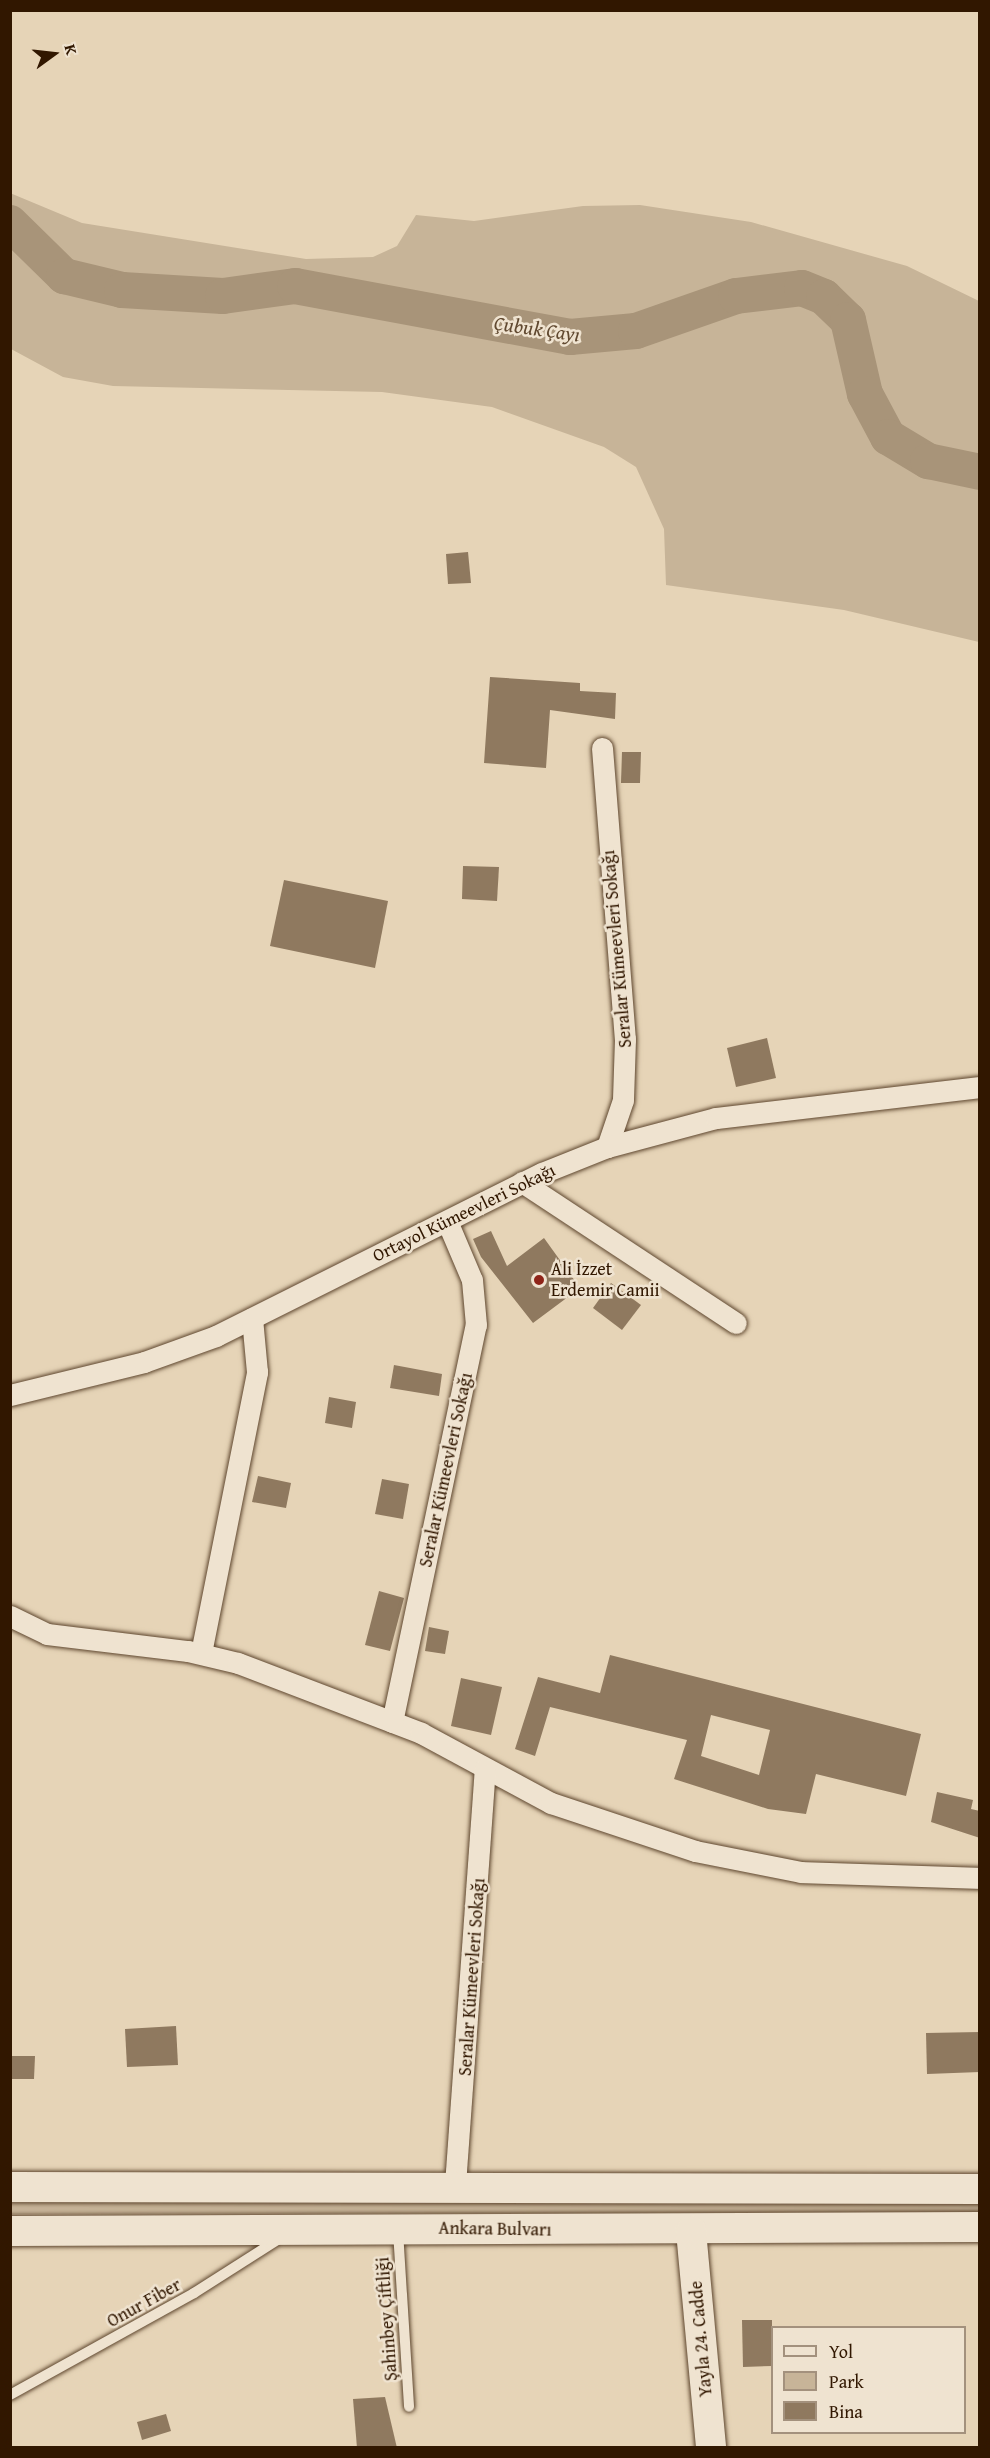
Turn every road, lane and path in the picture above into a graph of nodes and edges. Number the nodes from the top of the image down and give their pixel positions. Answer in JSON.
{"nodes":[{"id":1,"x":602,"y":748,"type":"dead end"},
{"id":2,"x":980,"y":1087,"type":"edge"},
{"id":3,"x":607,"y":1147,"type":"junction"},
{"id":4,"x":522,"y":1182,"type":"junction"},
{"id":5,"x":447,"y":1221,"type":"junction"},
{"id":6,"x":252,"y":1318,"type":"junction"},
{"id":7,"x":736,"y":1323,"type":"dead end"},
{"id":8,"x":10,"y":1395,"type":"edge"},
{"id":9,"x":10,"y":1616,"type":"edge"},
{"id":10,"x":201,"y":1653,"type":"junction"},
{"id":11,"x":392,"y":1722,"type":"junction"},
{"id":12,"x":485,"y":1769,"type":"junction"},
{"id":13,"x":980,"y":1878,"type":"edge"},
{"id":14,"x":454,"y":2185,"type":"junction"},
{"id":15,"x":10,"y":2187,"type":"edge"},
{"id":16,"x":980,"y":2189,"type":"edge"},
{"id":17,"x":980,"y":2226,"type":"edge"},
{"id":18,"x":398,"y":2229,"type":"junction"},
{"id":19,"x":10,"y":2231,"type":"edge"},
{"id":20,"x":691,"y":2231,"type":"junction"},
{"id":21,"x":289,"y":2232,"type":"junction"},
{"id":22,"x":10,"y":2395,"type":"edge"},
{"id":23,"x":409,"y":2407,"type":"dead end"},
{"id":24,"x":711,"y":2448,"type":"edge"}],
"edges":[{"from":1,"to":3,"type":"street","name":"Seralar Kümeevleri Sokağı"},
{"from":2,"to":3,"type":"street","name":"Ortayol Kümeevleri Sokağı"},
{"from":3,"to":4,"type":"street","name":"Ortayol Kümeevleri Sokağı"},
{"from":4,"to":5,"type":"street","name":"Ortayol Kümeevleri Sokağı"},
{"from":4,"to":7,"type":"street"},
{"from":5,"to":6,"type":"street","name":"Ortayol Kümeevleri Sokağı"},
{"from":5,"to":11,"type":"street","name":"Seralar Kümeevleri Sokağı"},
{"from":6,"to":8,"type":"street","name":"Ortayol Kümeevleri Sokağı"},
{"from":6,"to":10,"type":"street"},
{"from":9,"to":10,"type":"street"},
{"from":10,"to":11,"type":"street"},
{"from":11,"to":12,"type":"street"},
{"from":12,"to":13,"type":"street"},
{"from":12,"to":14,"type":"street","name":"Seralar Kümeevleri Sokağı"},
{"from":14,"to":15,"type":"main road"},
{"from":14,"to":16,"type":"main road"},
{"from":17,"to":20,"type":"main road","name":"Ankara Bulvarı"},
{"from":18,"to":20,"type":"main road","name":"Ankara Bulvarı"},
{"from":18,"to":21,"type":"main road","name":"Ankara Bulvarı"},
{"from":18,"to":23,"type":"lane","name":"Şahinbey Çiftliği"},
{"from":19,"to":21,"type":"main road","name":"Ankara Bulvarı"},
{"from":20,"to":24,"type":"main road","name":"Yayla 24. Cadde"},
{"from":21,"to":22,"type":"lane","name":"Onur Fiber"}]}
